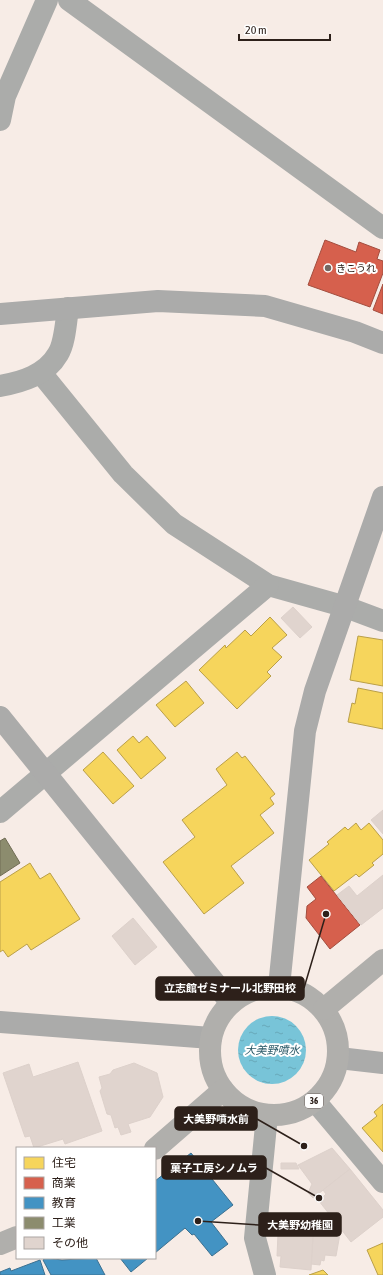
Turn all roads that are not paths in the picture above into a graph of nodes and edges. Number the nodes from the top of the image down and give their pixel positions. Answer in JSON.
{"nodes":[{"id":1,"x":47,"y":0,"type":"edge"},
{"id":2,"x":69,"y":0,"type":"edge"},
{"id":3,"x":0,"y":120,"type":"edge"},
{"id":4,"x":383,"y":228,"type":"edge"},
{"id":5,"x":68,"y":308,"type":"junction"},
{"id":6,"x":0,"y":314,"type":"edge"},
{"id":7,"x":383,"y":343,"type":"edge"},
{"id":8,"x":40,"y":373,"type":"junction"},
{"id":9,"x":0,"y":386,"type":"edge"},
{"id":10,"x":383,"y":497,"type":"edge"},
{"id":11,"x":268,"y":585,"type":"junction"},
{"id":12,"x":343,"y":606,"type":"junction"},
{"id":13,"x":383,"y":621,"type":"edge"},
{"id":14,"x":0,"y":717,"type":"edge"},
{"id":15,"x":44,"y":773,"type":"junction"},
{"id":16,"x":0,"y":812,"type":"edge"},
{"id":17,"x":383,"y":960,"type":"edge"},
{"id":18,"x":279,"y":987,"type":"junction"},
{"id":19,"x":231,"y":1003,"type":"junction"},
{"id":20,"x":324,"y":1009,"type":"junction"},
{"id":21,"x":0,"y":1022,"type":"edge"},
{"id":22,"x":211,"y":1038,"type":"junction"},
{"id":23,"x":339,"y":1058,"type":"junction"},
{"id":24,"x":383,"y":1063,"type":"edge"},
{"id":25,"x":223,"y":1090,"type":"junction"},
{"id":26,"x":315,"y":1101,"type":"junction"},
{"id":27,"x":267,"y":1115,"type":"junction"},
{"id":28,"x":156,"y":1148,"type":"edge"},
{"id":29,"x":383,"y":1182,"type":"edge"},
{"id":30,"x":16,"y":1237,"type":"edge"},
{"id":31,"x":0,"y":1244,"type":"edge"},
{"id":32,"x":265,"y":1275,"type":"edge"}],
"edges":[{"from":1,"to":3,"type":"street"},
{"from":2,"to":4,"type":"street"},
{"from":5,"to":6,"type":"street"},
{"from":5,"to":7,"type":"street"},
{"from":5,"to":8,"type":"street"},
{"from":8,"to":9,"type":"street"},
{"from":8,"to":11,"type":"street"},
{"from":10,"to":12,"type":"street"},
{"from":11,"to":12,"type":"street"},
{"from":11,"to":15,"type":"street"},
{"from":12,"to":13,"type":"street"},
{"from":12,"to":18,"type":"street"},
{"from":14,"to":15,"type":"street"},
{"from":15,"to":16,"type":"street"},
{"from":15,"to":19,"type":"street"},
{"from":17,"to":20,"type":"main road"},
{"from":18,"to":19,"type":"main road","number":"36"},
{"from":18,"to":20,"type":"main road","number":"36"},
{"from":19,"to":22,"type":"main road","number":"36"},
{"from":20,"to":23,"type":"main road","number":"36"},
{"from":21,"to":22,"type":"street"},
{"from":22,"to":25,"type":"main road","number":"36"},
{"from":23,"to":24,"type":"street"},
{"from":23,"to":26,"type":"main road","number":"36"},
{"from":25,"to":27,"type":"main road","number":"36"},
{"from":25,"to":28,"type":"main road"},
{"from":26,"to":27,"type":"main road","number":"36"},
{"from":26,"to":29,"type":"street"},
{"from":27,"to":32,"type":"street"},
{"from":30,"to":31,"type":"main road"}]}
